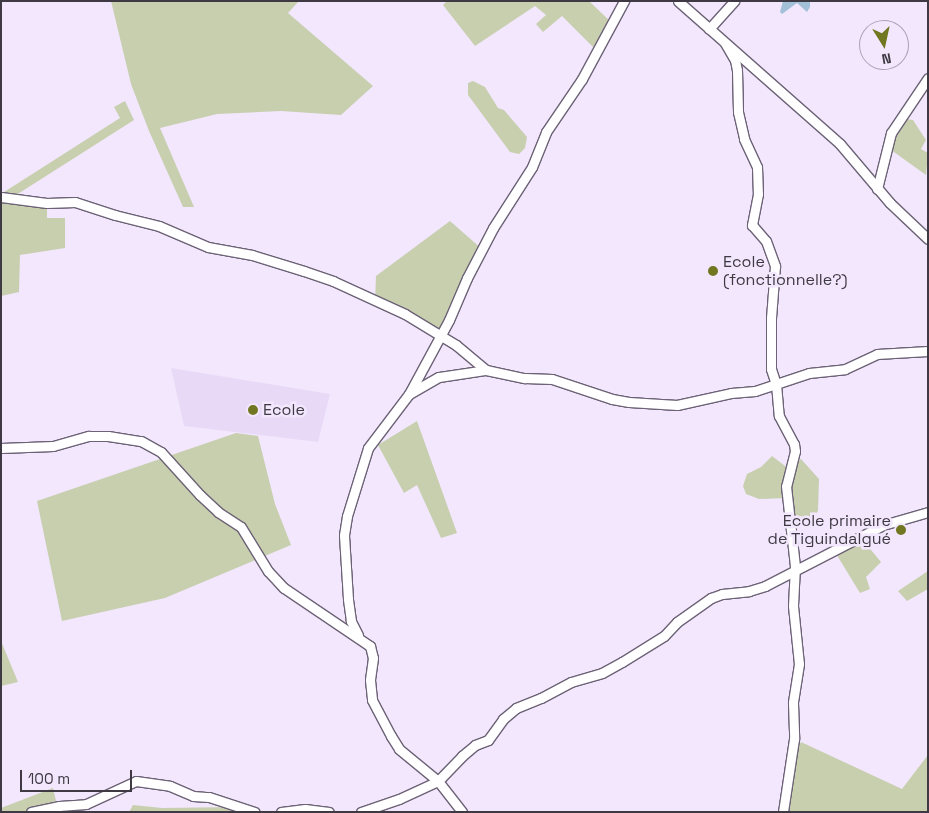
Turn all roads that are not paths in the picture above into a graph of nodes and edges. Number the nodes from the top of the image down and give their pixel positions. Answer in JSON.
{"nodes":[{"id":1,"x":624,"y":1,"type":"edge"},
{"id":2,"x":678,"y":1,"type":"edge"},
{"id":3,"x":734,"y":1,"type":"edge"},
{"id":4,"x":709,"y":29,"type":"junction"},
{"id":5,"x":725,"y":43,"type":"junction"},
{"id":6,"x":928,"y":78,"type":"edge"},
{"id":7,"x":877,"y":190,"type":"junction"},
{"id":8,"x":1,"y":197,"type":"edge"},
{"id":9,"x":928,"y":238,"type":"edge"},
{"id":10,"x":440,"y":336,"type":"junction"},
{"id":11,"x":928,"y":351,"type":"edge"},
{"id":12,"x":486,"y":370,"type":"junction"},
{"id":13,"x":776,"y":384,"type":"junction"},
{"id":14,"x":409,"y":394,"type":"junction"},
{"id":15,"x":1,"y":448,"type":"edge"},
{"id":16,"x":928,"y":512,"type":"edge"},
{"id":17,"x":795,"y":571,"type":"junction"},
{"id":18,"x":359,"y":638,"type":"junction"},
{"id":19,"x":438,"y":782,"type":"junction"},
{"id":20,"x":31,"y":812,"type":"edge"},
{"id":21,"x":255,"y":812,"type":"edge"},
{"id":22,"x":280,"y":812,"type":"edge"},
{"id":23,"x":329,"y":812,"type":"edge"},
{"id":24,"x":361,"y":812,"type":"edge"},
{"id":25,"x":462,"y":812,"type":"edge"},
{"id":26,"x":783,"y":812,"type":"edge"}],
"edges":[{"from":1,"to":10,"type":"street"},
{"from":2,"to":4,"type":"street"},
{"from":3,"to":4,"type":"street"},
{"from":4,"to":5,"type":"street"},
{"from":5,"to":7,"type":"street"},
{"from":5,"to":13,"type":"street"},
{"from":6,"to":7,"type":"street"},
{"from":7,"to":9,"type":"street"},
{"from":8,"to":10,"type":"street"},
{"from":10,"to":12,"type":"street"},
{"from":10,"to":14,"type":"street"},
{"from":11,"to":13,"type":"street"},
{"from":12,"to":13,"type":"street"},
{"from":12,"to":14,"type":"street"},
{"from":13,"to":17,"type":"street"},
{"from":14,"to":18,"type":"street"},
{"from":15,"to":18,"type":"street"},
{"from":16,"to":17,"type":"street"},
{"from":17,"to":19,"type":"street"},
{"from":17,"to":26,"type":"street"},
{"from":18,"to":19,"type":"street"},
{"from":19,"to":24,"type":"street"},
{"from":19,"to":25,"type":"street"},
{"from":20,"to":21,"type":"street"},
{"from":22,"to":23,"type":"street"}]}
